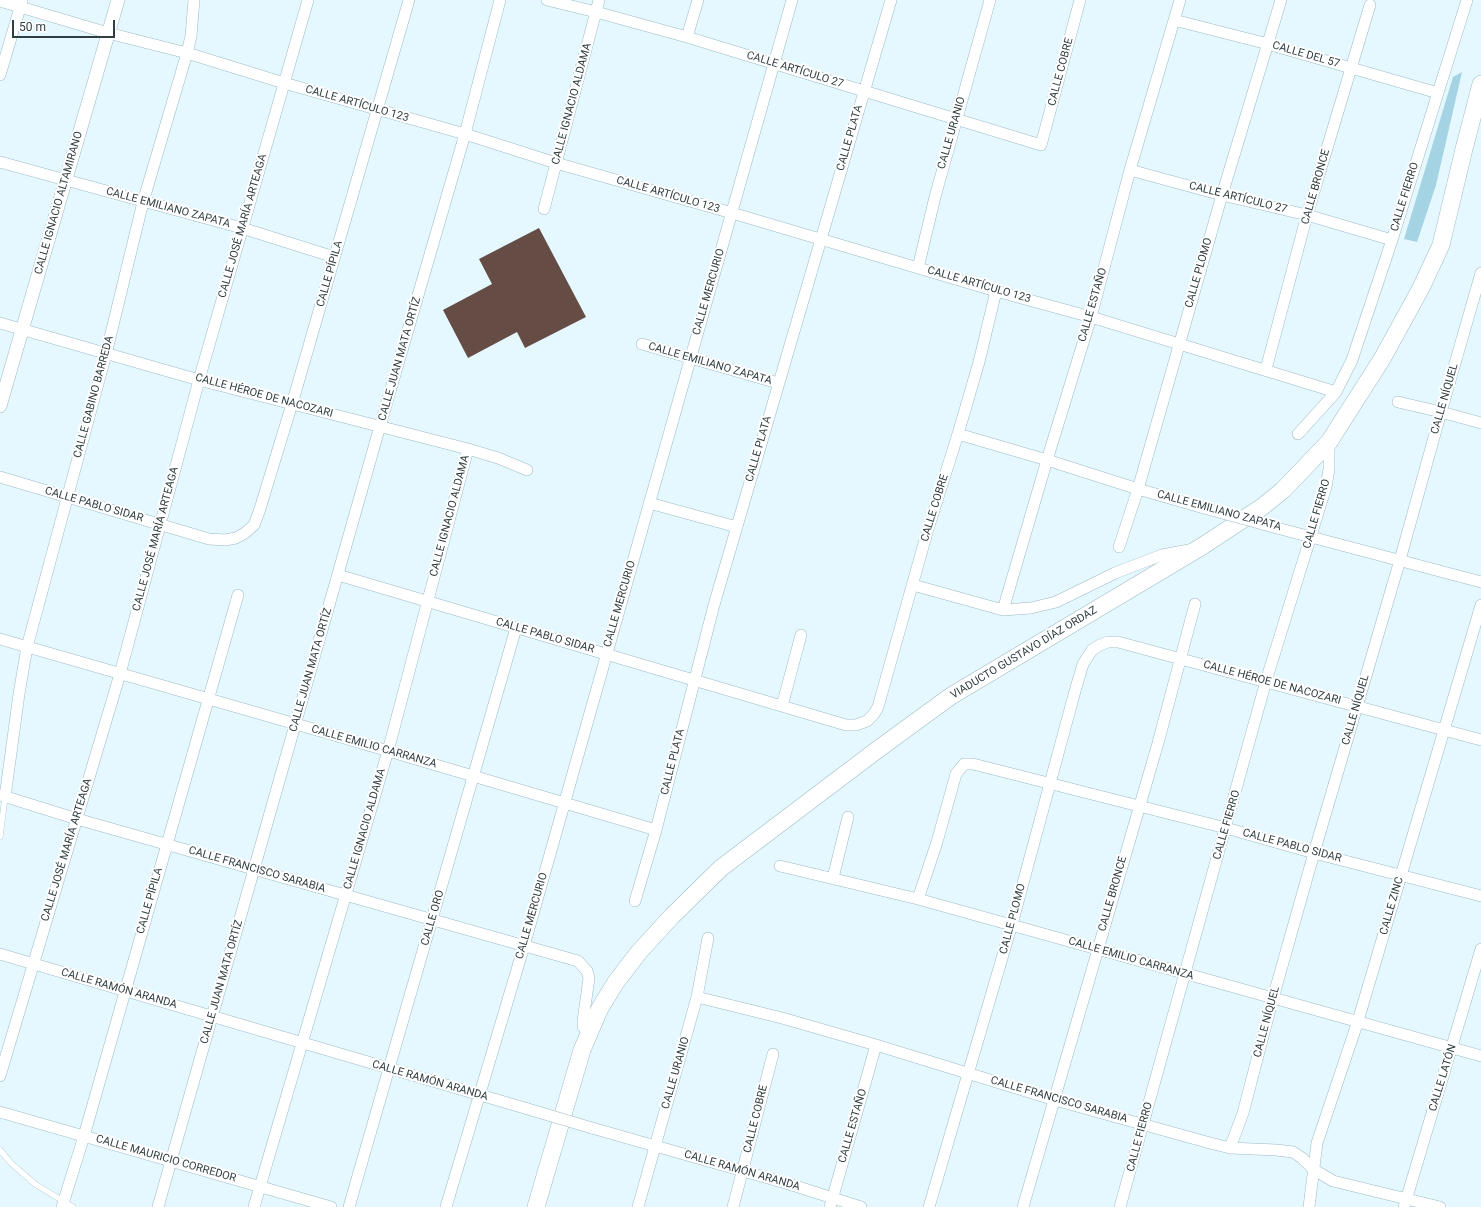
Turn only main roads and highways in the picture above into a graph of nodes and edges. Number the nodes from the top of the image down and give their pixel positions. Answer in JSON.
{"nodes":[{"id":1,"x":1481,"y":84,"type":"edge"},
{"id":2,"x":536,"y":1207,"type":"edge"}],
"edges":[{"from":1,"to":2,"type":"main road","name":"VIADUCTO GUSTAVO DÍAZ ORDAZ"}]}
